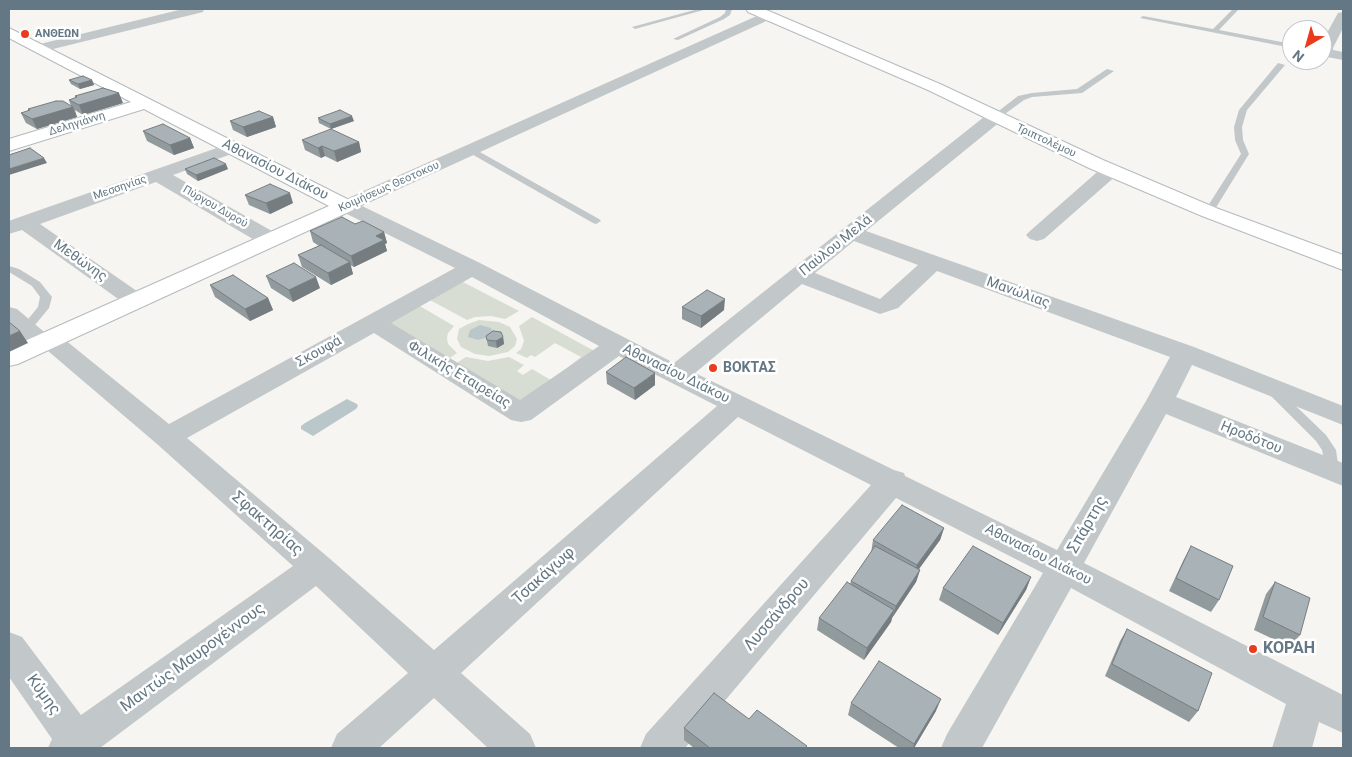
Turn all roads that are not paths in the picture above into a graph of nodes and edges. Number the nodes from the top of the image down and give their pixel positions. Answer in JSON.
{"nodes":[{"id":1,"x":198,"y":9,"type":"edge"},
{"id":2,"x":704,"y":9,"type":"edge"},
{"id":3,"x":729,"y":9,"type":"edge"},
{"id":4,"x":1236,"y":9,"type":"edge"},
{"id":5,"x":761,"y":12,"type":"edge"},
{"id":6,"x":1343,"y":16,"type":"edge"},
{"id":7,"x":1143,"y":18,"type":"dead end"},
{"id":8,"x":635,"y":27,"type":"dead end"},
{"id":9,"x":1215,"y":32,"type":"junction"},
{"id":10,"x":12,"y":36,"type":"edge"},
{"id":11,"x":1332,"y":37,"type":"edge"},
{"id":12,"x":676,"y":39,"type":"dead end"},
{"id":13,"x":1282,"y":44,"type":"edge"},
{"id":14,"x":41,"y":48,"type":"junction"},
{"id":15,"x":1281,"y":65,"type":"dead end"},
{"id":16,"x":1110,"y":71,"type":"dead end"},
{"id":17,"x":146,"y":102,"type":"junction"},
{"id":18,"x":995,"y":117,"type":"junction"},
{"id":19,"x":9,"y":145,"type":"edge"},
{"id":20,"x":231,"y":148,"type":"junction"},
{"id":21,"x":471,"y":150,"type":"junction"},
{"id":22,"x":1111,"y":170,"type":"junction"},
{"id":23,"x":158,"y":175,"type":"junction"},
{"id":24,"x":346,"y":206,"type":"junction"},
{"id":25,"x":1209,"y":212,"type":"junction"},
{"id":26,"x":596,"y":221,"type":"dead end"},
{"id":27,"x":16,"y":225,"type":"edge"},
{"id":28,"x":851,"y":233,"type":"junction"},
{"id":29,"x":1037,"y":235,"type":"dead end"},
{"id":30,"x":271,"y":240,"type":"junction"},
{"id":31,"x":933,"y":263,"type":"junction"},
{"id":32,"x":1343,"y":263,"type":"edge"},
{"id":33,"x":472,"y":268,"type":"junction"},
{"id":34,"x":9,"y":269,"type":"edge"},
{"id":35,"x":799,"y":275,"type":"junction"},
{"id":36,"x":136,"y":301,"type":"junction"},
{"id":37,"x":373,"y":322,"type":"junction"},
{"id":38,"x":28,"y":327,"type":"edge"},
{"id":39,"x":617,"y":345,"type":"junction"},
{"id":40,"x":1185,"y":352,"type":"junction"},
{"id":41,"x":9,"y":358,"type":"edge"},
{"id":42,"x":676,"y":374,"type":"junction"},
{"id":43,"x":1268,"y":386,"type":"junction"},
{"id":44,"x":1160,"y":401,"type":"junction"},
{"id":45,"x":736,"y":404,"type":"junction"},
{"id":46,"x":1343,"y":416,"type":"edge"},
{"id":47,"x":167,"y":437,"type":"junction"},
{"id":48,"x":1338,"y":473,"type":"edge"},
{"id":49,"x":894,"y":481,"type":"junction"},
{"id":50,"x":317,"y":567,"type":"junction"},
{"id":51,"x":1064,"y":568,"type":"junction"},
{"id":52,"x":9,"y":648,"type":"edge"},
{"id":53,"x":435,"y":674,"type":"junction"},
{"id":54,"x":1307,"y":697,"type":"junction"},
{"id":55,"x":1343,"y":715,"type":"edge"},
{"id":56,"x":72,"y":745,"type":"edge"},
{"id":57,"x":351,"y":748,"type":"edge"},
{"id":58,"x":516,"y":748,"type":"edge"},
{"id":59,"x":660,"y":748,"type":"edge"},
{"id":60,"x":961,"y":748,"type":"edge"},
{"id":61,"x":1292,"y":748,"type":"edge"}],
"edges":[{"from":1,"to":14,"type":"street"},
{"from":2,"to":8,"type":"lane"},
{"from":3,"to":12,"type":"lane"},
{"from":4,"to":9,"type":"lane"},
{"from":5,"to":18,"type":"street","name":"Τριπτολέμου"},
{"from":5,"to":21,"type":"street","name":"Κοιμήσεως Θεοτοκου"},
{"from":6,"to":11,"type":"street"},
{"from":7,"to":9,"type":"lane"},
{"from":9,"to":13,"type":"lane"},
{"from":10,"to":14,"type":"street","name":"Αθανασίου Διάκου"},
{"from":14,"to":17,"type":"street","name":"Αθανασίου Διάκου"},
{"from":15,"to":25,"type":"lane"},
{"from":16,"to":18,"type":"lane"},
{"from":17,"to":19,"type":"street","name":"Δεληγιάννη"},
{"from":17,"to":20,"type":"street","name":"Αθανασίου Διάκου"},
{"from":18,"to":22,"type":"street","name":"Τριπτολέμου"},
{"from":18,"to":28,"type":"street","name":"Παύλου Μελά"},
{"from":20,"to":23,"type":"street","name":"Μεσσηνίας"},
{"from":20,"to":24,"type":"street","name":"Αθανασίου Διάκου"},
{"from":21,"to":24,"type":"street","name":"Κοιμήσεως Θεοτοκου"},
{"from":21,"to":26,"type":"lane"},
{"from":22,"to":25,"type":"street","name":"Τριπτολέμου"},
{"from":22,"to":29,"type":"street"},
{"from":23,"to":27,"type":"street","name":"Μεσσηνίας"},
{"from":23,"to":30,"type":"street","name":"Πύργου Δυρού"},
{"from":24,"to":30,"type":"street","name":"Κοιμήσεως Θεοτοκου"},
{"from":24,"to":33,"type":"street","name":"Αθανασίου Διάκου"},
{"from":25,"to":32,"type":"street","name":"Τριπτολέμου"},
{"from":27,"to":36,"type":"street","name":"Μεθώνης"},
{"from":28,"to":31,"type":"street","name":"Μανώλιας"},
{"from":28,"to":35,"type":"street","name":"Παύλου Μελά"},
{"from":30,"to":36,"type":"street","name":"Κοιμήσεως Θεοτοκου"},
{"from":31,"to":35,"type":"street"},
{"from":31,"to":40,"type":"street","name":"Μανώλιας"},
{"from":33,"to":37,"type":"street","name":"Σκουφά"},
{"from":33,"to":39,"type":"street","name":"Αθανασίου Διάκου"},
{"from":34,"to":38,"type":"lane"},
{"from":35,"to":42,"type":"street","name":"Παύλου Μελά"},
{"from":36,"to":38,"type":"street","name":"Κοιμήσεως Θεοτοκου"},
{"from":37,"to":39,"type":"street","name":"Φιλικής Εταιρείας"},
{"from":37,"to":47,"type":"street","name":"Σκουφά"},
{"from":38,"to":41,"type":"street","name":"Κοιμήσεως Θεοτοκου"},
{"from":38,"to":47,"type":"street","name":"Σφακτηρίας"},
{"from":39,"to":42,"type":"street","name":"Αθανασίου Διάκου"},
{"from":40,"to":43,"type":"street"},
{"from":40,"to":44,"type":"street","name":"Σπάρτης"},
{"from":42,"to":45,"type":"street","name":"Αθανασίου Διάκου"},
{"from":43,"to":46,"type":"street"},
{"from":43,"to":48,"type":"lane"},
{"from":44,"to":48,"type":"street","name":"Ηροδότου"},
{"from":44,"to":51,"type":"street","name":"Σπάρτης"},
{"from":45,"to":49,"type":"street","name":"Αθανασίου Διάκου"},
{"from":45,"to":53,"type":"street","name":"Τσακάγωφ"},
{"from":47,"to":50,"type":"street","name":"Σφακτηρίας"},
{"from":49,"to":51,"type":"street","name":"Αθανασίου Διάκου"},
{"from":49,"to":59,"type":"street","name":"Λυσσάνδρου"},
{"from":50,"to":53,"type":"street","name":"Σφακτηρίας"},
{"from":50,"to":56,"type":"street","name":"Μαντώς Μαυρογέννους"},
{"from":51,"to":54,"type":"street","name":"Αθανασίου Διάκου"},
{"from":51,"to":60,"type":"street","name":"Σπάρτης"},
{"from":52,"to":56,"type":"street","name":"Κύμης"},
{"from":53,"to":57,"type":"street","name":"Τσακάγωφ"},
{"from":53,"to":58,"type":"street","name":"Σφακτηρίας"},
{"from":54,"to":55,"type":"street","name":"Αθανασίου Διάκου"},
{"from":54,"to":61,"type":"street"}]}
